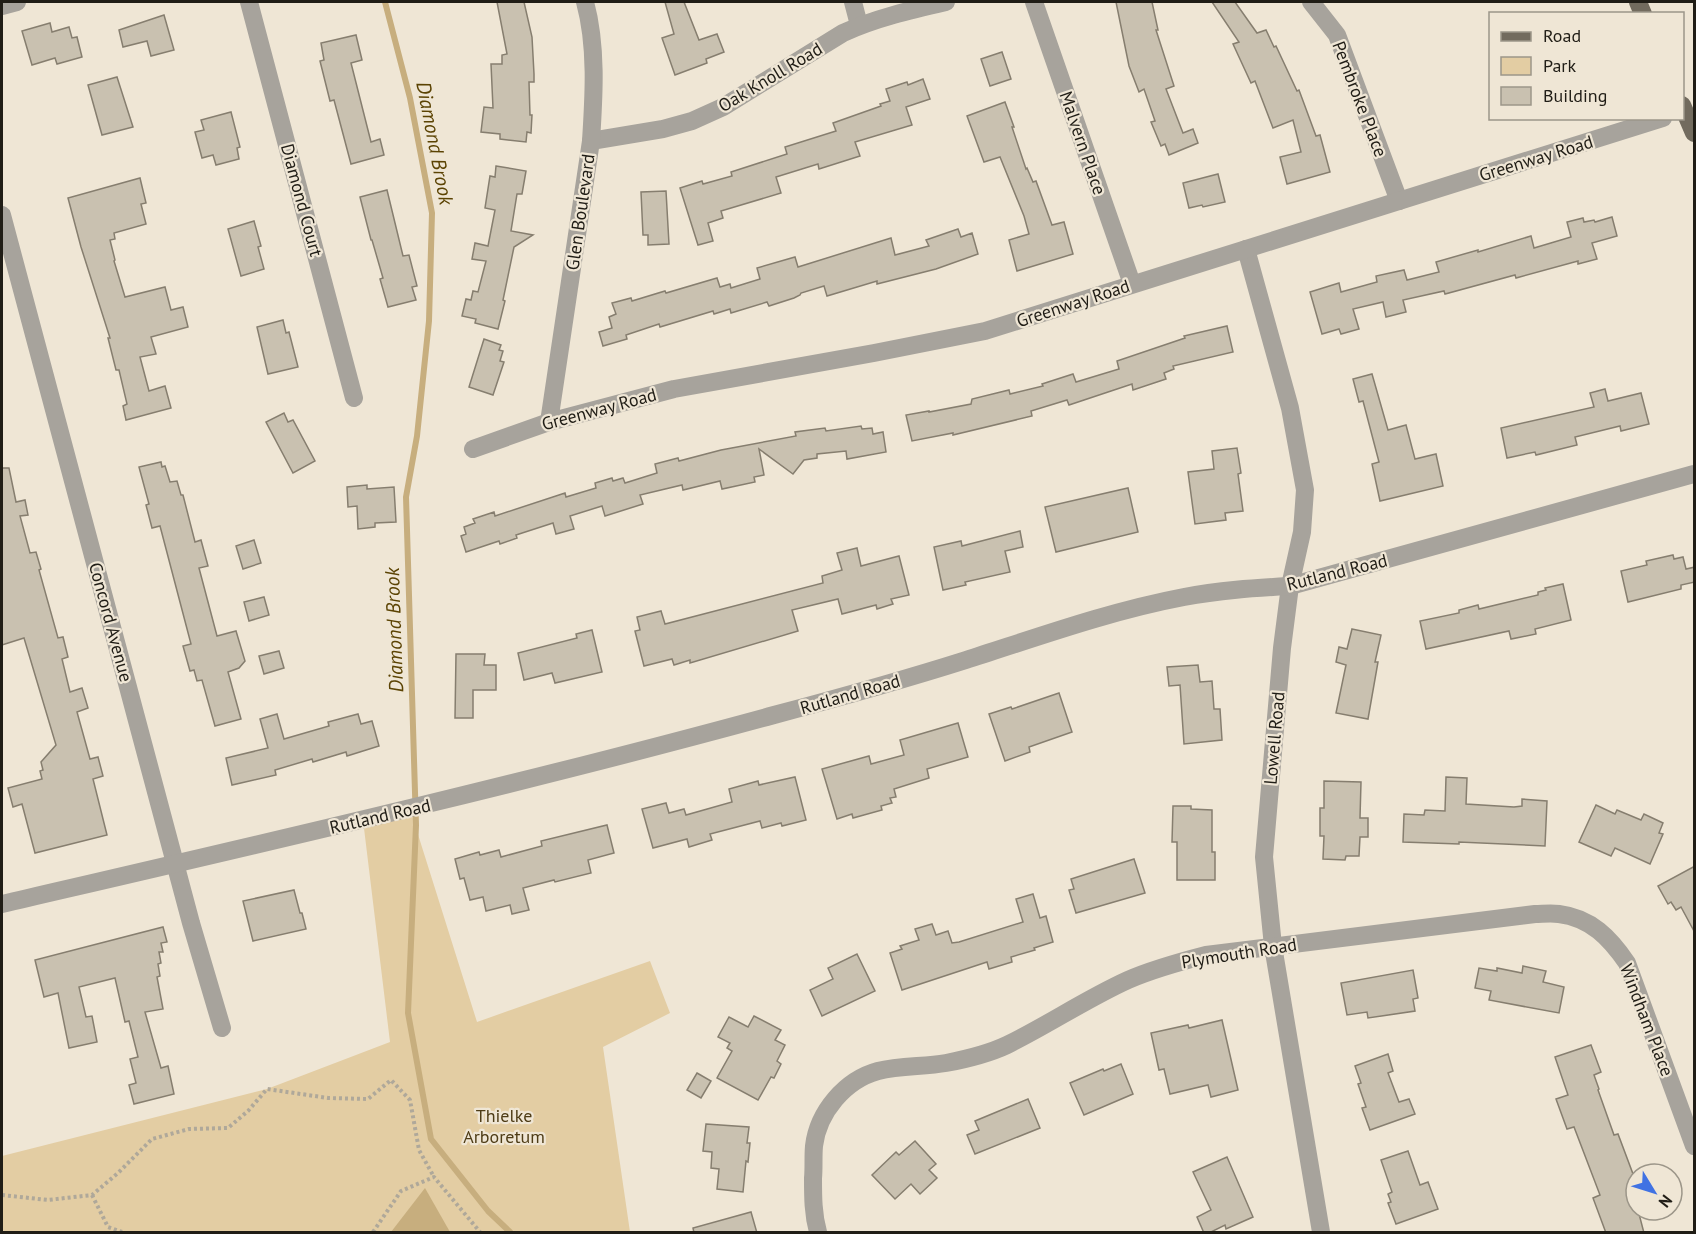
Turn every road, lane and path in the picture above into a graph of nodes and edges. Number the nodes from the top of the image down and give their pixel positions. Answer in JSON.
{"nodes":[{"id":1,"x":17,"y":2,"type":"edge"},
{"id":2,"x":249,"y":2,"type":"edge"},
{"id":3,"x":585,"y":2,"type":"edge"},
{"id":4,"x":853,"y":2,"type":"edge"},
{"id":5,"x":946,"y":2,"type":"edge"},
{"id":6,"x":1034,"y":2,"type":"edge"},
{"id":7,"x":1311,"y":2,"type":"edge"},
{"id":8,"x":2,"y":6,"type":"edge"},
{"id":9,"x":859,"y":25,"type":"junction"},
{"id":10,"x":1684,"y":110,"type":"edge"},
{"id":11,"x":1657,"y":120,"type":"edge"},
{"id":12,"x":1695,"y":133,"type":"edge"},
{"id":13,"x":591,"y":141,"type":"junction"},
{"id":14,"x":1399,"y":201,"type":"junction"},
{"id":15,"x":2,"y":215,"type":"edge"},
{"id":16,"x":1246,"y":249,"type":"junction"},
{"id":17,"x":1132,"y":284,"type":"junction"},
{"id":18,"x":354,"y":398,"type":"dead end"},
{"id":19,"x":549,"y":422,"type":"junction"},
{"id":20,"x":473,"y":449,"type":"dead end"},
{"id":21,"x":1695,"y":474,"type":"edge"},
{"id":22,"x":1290,"y":586,"type":"junction"},
{"id":23,"x":176,"y":864,"type":"junction"},
{"id":24,"x":2,"y":904,"type":"edge"},
{"id":25,"x":1534,"y":914,"type":"joint"},
{"id":26,"x":1273,"y":946,"type":"junction"},
{"id":27,"x":222,"y":1028,"type":"dead end"},
{"id":28,"x":1695,"y":1146,"type":"edge"},
{"id":29,"x":434,"y":1177,"type":"junction"},
{"id":30,"x":2,"y":1195,"type":"edge"},
{"id":31,"x":92,"y":1195,"type":"junction"},
{"id":32,"x":122,"y":1233,"type":"edge"},
{"id":33,"x":373,"y":1233,"type":"edge"},
{"id":34,"x":480,"y":1233,"type":"edge"},
{"id":35,"x":818,"y":1233,"type":"edge"},
{"id":36,"x":1321,"y":1233,"type":"edge"}],
"edges":[{"from":1,"to":8,"type":"street"},
{"from":2,"to":18,"type":"street","name":"Diamond Court"},
{"from":3,"to":13,"type":"street","name":"Glen Boulevard"},
{"from":4,"to":9,"type":"street"},
{"from":5,"to":9,"type":"street","name":"Oak Knoll Road"},
{"from":6,"to":17,"type":"street","name":"Malvern Place"},
{"from":7,"to":14,"type":"street","name":"Pembroke Place"},
{"from":9,"to":13,"type":"street","name":"Oak Knoll Road"},
{"from":10,"to":12,"type":"main road"},
{"from":11,"to":14,"type":"street","name":"Greenway Road"},
{"from":13,"to":19,"type":"street","name":"Glen Boulevard"},
{"from":14,"to":16,"type":"street","name":"Greenway Road"},
{"from":15,"to":23,"type":"street","name":"Concord Avenue"},
{"from":16,"to":17,"type":"street","name":"Greenway Road"},
{"from":16,"to":22,"type":"street","name":"Lowell Road"},
{"from":17,"to":19,"type":"street","name":"Greenway Road"},
{"from":19,"to":20,"type":"street","name":"Greenway Road"},
{"from":21,"to":22,"type":"street","name":"Rutland Road"},
{"from":22,"to":23,"type":"street","name":"Rutland Road"},
{"from":22,"to":26,"type":"street","name":"Lowell Road"},
{"from":23,"to":24,"type":"street","name":"Rutland Road"},
{"from":23,"to":27,"type":"street","name":"Concord Avenue"},
{"from":25,"to":26,"type":"street","name":"Plymouth Road"},
{"from":25,"to":28,"type":"street","name":"Windham Place"},
{"from":26,"to":35,"type":"street","name":"Plymouth Road"},
{"from":26,"to":36,"type":"street","name":"Lowell Road"},
{"from":29,"to":31,"type":"path"},
{"from":29,"to":33,"type":"path"},
{"from":29,"to":34,"type":"path"},
{"from":30,"to":31,"type":"path"},
{"from":31,"to":32,"type":"path"}]}
